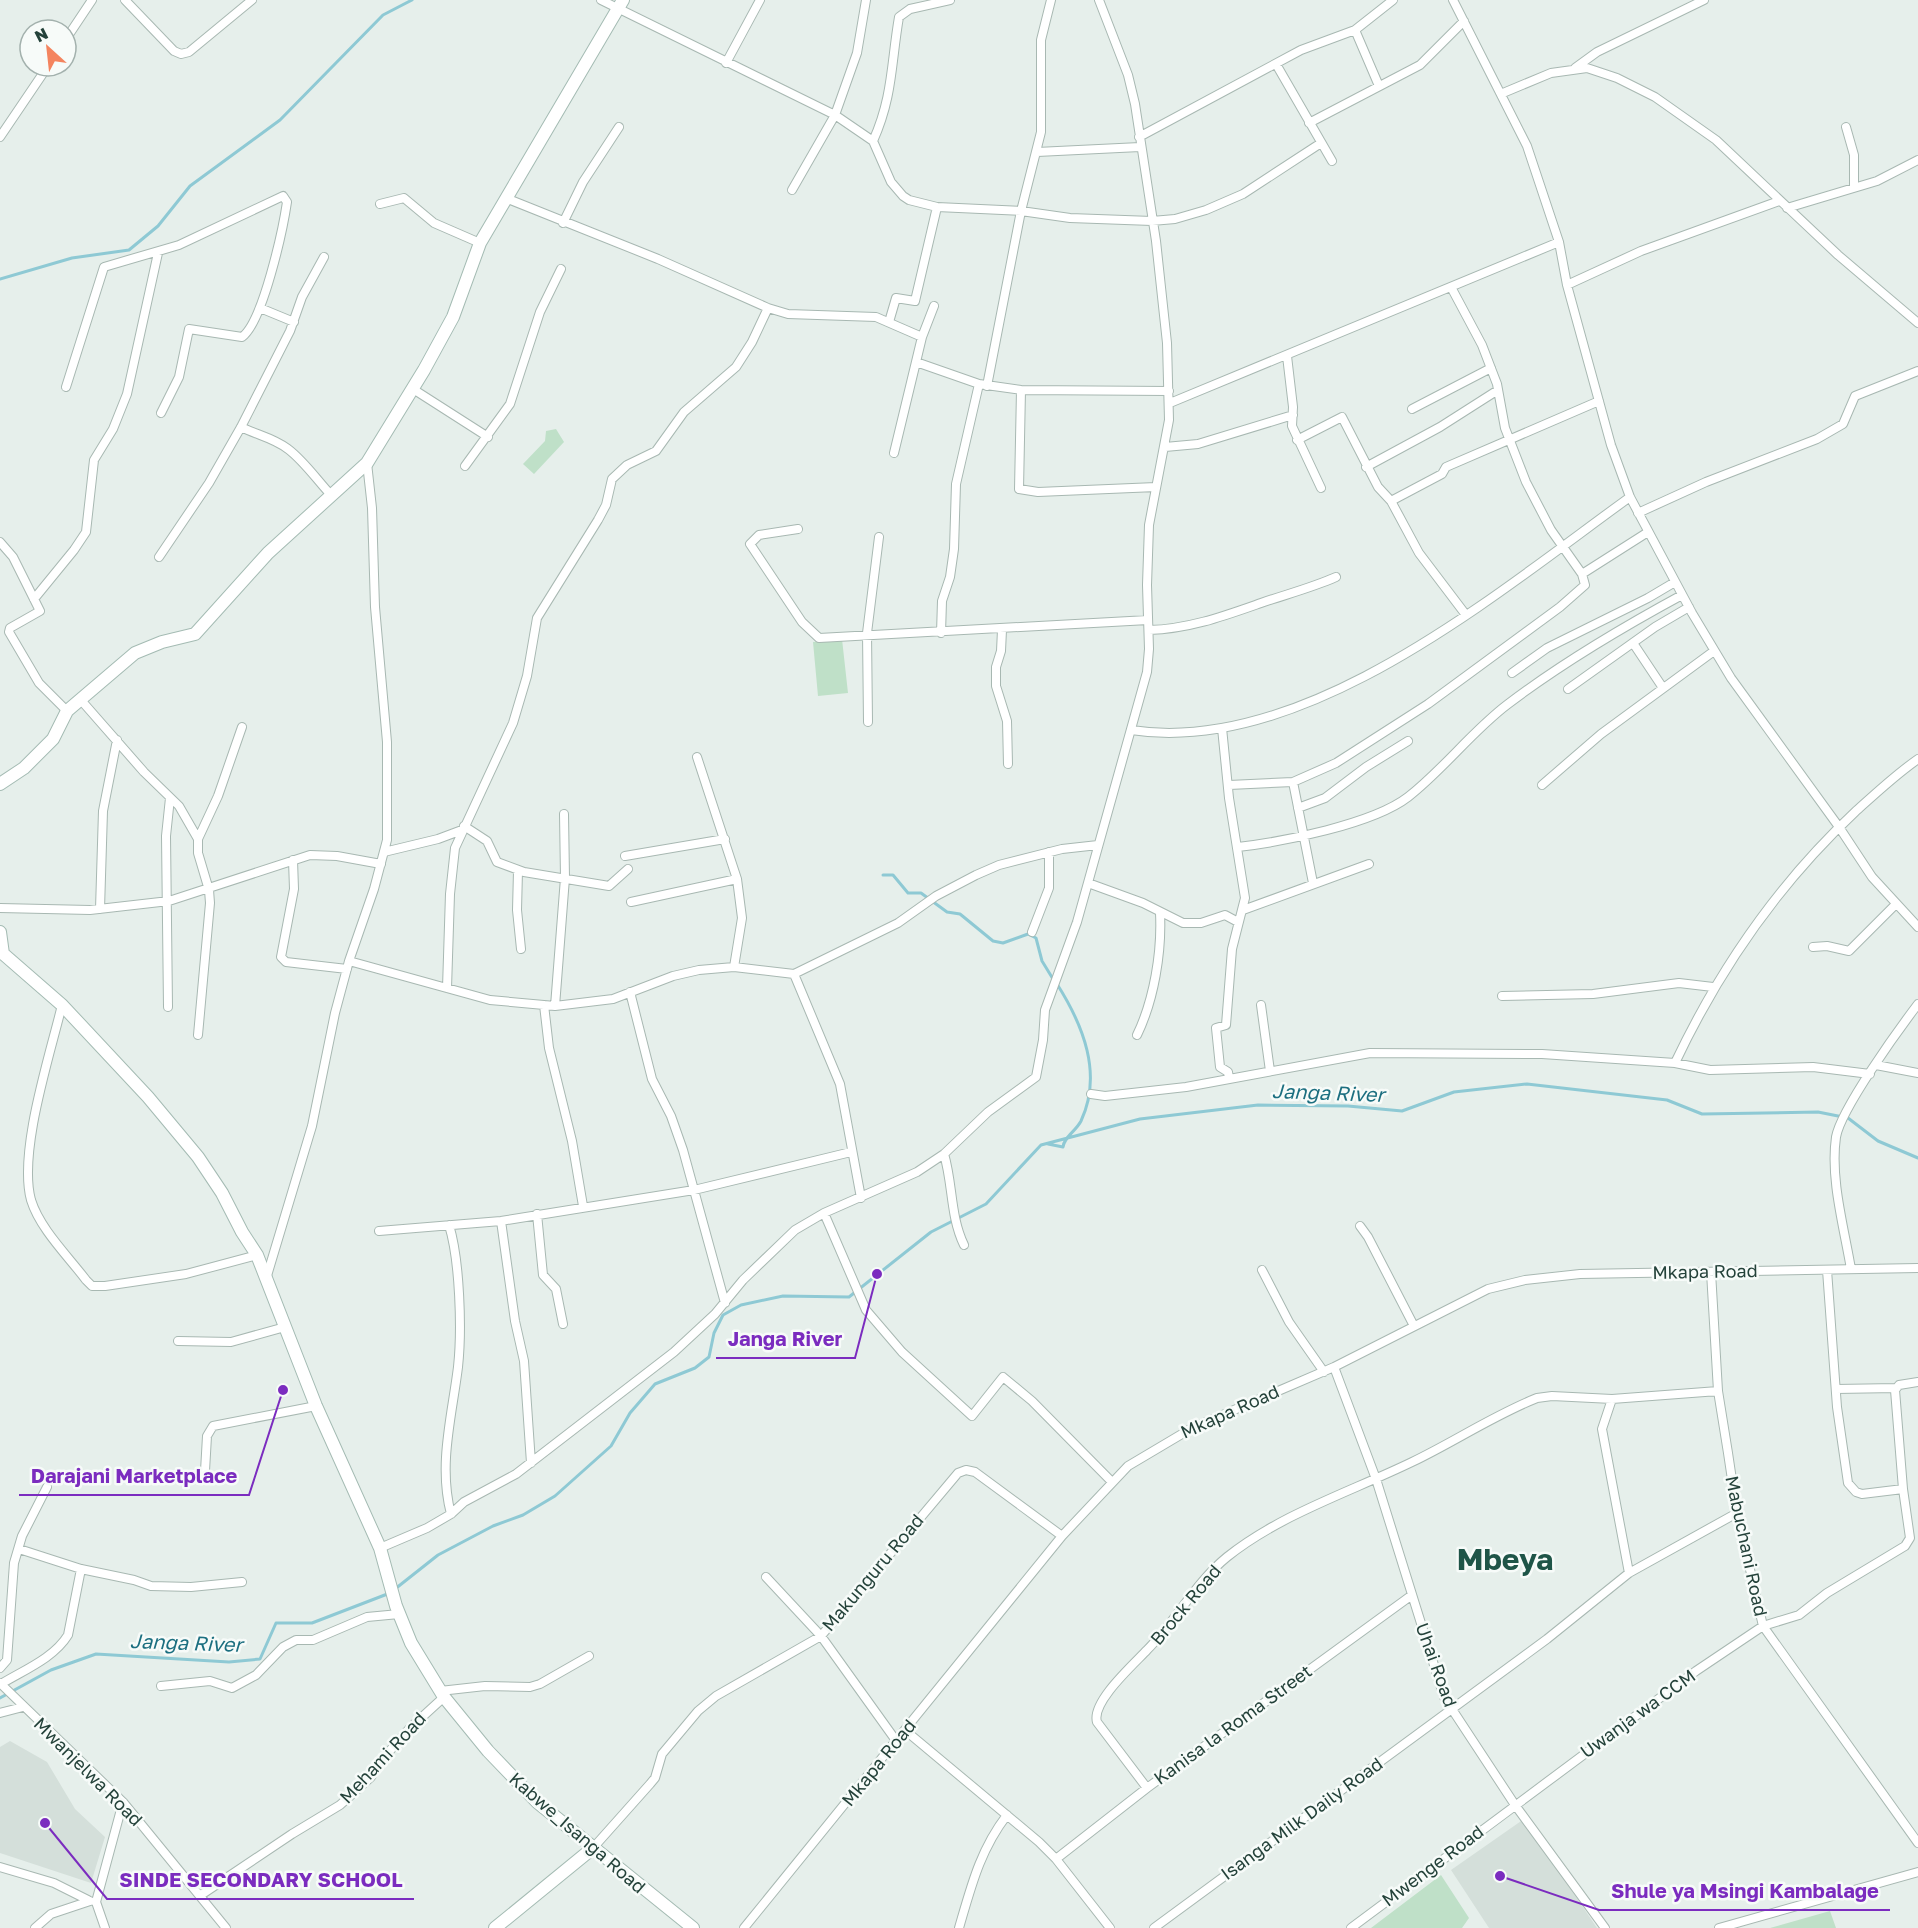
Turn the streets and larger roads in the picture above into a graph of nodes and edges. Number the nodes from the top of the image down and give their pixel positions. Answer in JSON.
{"nodes":[{"id":1,"x":92,"y":0,"type":"edge"},
{"id":2,"x":124,"y":0,"type":"edge"},
{"id":3,"x":252,"y":0,"type":"edge"},
{"id":4,"x":601,"y":0,"type":"edge"},
{"id":5,"x":760,"y":0,"type":"edge"},
{"id":6,"x":866,"y":0,"type":"edge"},
{"id":7,"x":950,"y":0,"type":"edge"},
{"id":8,"x":1051,"y":0,"type":"edge"},
{"id":9,"x":1099,"y":0,"type":"edge"},
{"id":10,"x":1393,"y":0,"type":"edge"},
{"id":11,"x":1454,"y":0,"type":"edge"},
{"id":12,"x":1704,"y":0,"type":"edge"},
{"id":13,"x":620,"y":5,"type":"edge"},
{"id":14,"x":78,"y":21,"type":"edge"},
{"id":15,"x":1464,"y":21,"type":"junction"},
{"id":16,"x":1355,"y":30,"type":"junction"},
{"id":17,"x":726,"y":63,"type":"junction"},
{"id":18,"x":1276,"y":64,"type":"junction"},
{"id":19,"x":1575,"y":68,"type":"junction"},
{"id":20,"x":40,"y":78,"type":"edge"},
{"id":21,"x":1379,"y":86,"type":"junction"},
{"id":22,"x":1503,"y":93,"type":"junction"},
{"id":23,"x":835,"y":115,"type":"junction"},
{"id":24,"x":1309,"y":123,"type":"junction"},
{"id":25,"x":618,"y":126,"type":"dead end"},
{"id":26,"x":1846,"y":127,"type":"dead end"},
{"id":27,"x":0,"y":136,"type":"edge"},
{"id":28,"x":1139,"y":137,"type":"junction"},
{"id":29,"x":873,"y":141,"type":"junction"},
{"id":30,"x":1321,"y":143,"type":"junction"},
{"id":31,"x":1140,"y":147,"type":"junction"},
{"id":32,"x":1037,"y":152,"type":"junction"},
{"id":33,"x":1918,"y":160,"type":"edge"},
{"id":34,"x":1332,"y":161,"type":"dead end"},
{"id":35,"x":1854,"y":187,"type":"junction"},
{"id":36,"x":792,"y":190,"type":"dead end"},
{"id":37,"x":508,"y":199,"type":"junction"},
{"id":38,"x":1779,"y":201,"type":"junction"},
{"id":39,"x":380,"y":204,"type":"dead end"},
{"id":40,"x":937,"y":207,"type":"junction"},
{"id":41,"x":1787,"y":208,"type":"junction"},
{"id":42,"x":1021,"y":211,"type":"junction"},
{"id":43,"x":1152,"y":221,"type":"junction"},
{"id":44,"x":563,"y":223,"type":"junction"},
{"id":45,"x":1558,"y":242,"type":"junction"},
{"id":46,"x":480,"y":243,"type":"junction"},
{"id":47,"x":158,"y":253,"type":"junction"},
{"id":48,"x":324,"y":257,"type":"dead end"},
{"id":49,"x":561,"y":268,"type":"dead end"},
{"id":50,"x":1567,"y":285,"type":"junction"},
{"id":51,"x":1451,"y":287,"type":"junction"},
{"id":52,"x":934,"y":306,"type":"dead end"},
{"id":53,"x":260,"y":308,"type":"junction"},
{"id":54,"x":768,"y":308,"type":"junction"},
{"id":55,"x":294,"y":322,"type":"junction"},
{"id":56,"x":889,"y":322,"type":"junction"},
{"id":57,"x":1918,"y":323,"type":"edge"},
{"id":58,"x":922,"y":337,"type":"junction"},
{"id":59,"x":1287,"y":356,"type":"junction"},
{"id":60,"x":916,"y":362,"type":"junction"},
{"id":61,"x":1491,"y":368,"type":"junction"},
{"id":62,"x":1918,"y":371,"type":"edge"},
{"id":63,"x":983,"y":385,"type":"junction"},
{"id":64,"x":66,"y":387,"type":"dead end"},
{"id":65,"x":413,"y":389,"type":"junction"},
{"id":66,"x":1021,"y":390,"type":"junction"},
{"id":67,"x":1498,"y":390,"type":"junction"},
{"id":68,"x":1169,"y":391,"type":"junction"},
{"id":69,"x":1599,"y":401,"type":"junction"},
{"id":70,"x":1170,"y":403,"type":"junction"},
{"id":71,"x":1412,"y":409,"type":"dead end"},
{"id":72,"x":161,"y":413,"type":"dead end"},
{"id":73,"x":1293,"y":415,"type":"junction"},
{"id":74,"x":241,"y":427,"type":"junction"},
{"id":75,"x":488,"y":437,"type":"junction"},
{"id":76,"x":1509,"y":439,"type":"junction"},
{"id":77,"x":1297,"y":440,"type":"junction"},
{"id":78,"x":1165,"y":447,"type":"junction"},
{"id":79,"x":894,"y":453,"type":"dead end"},
{"id":80,"x":368,"y":463,"type":"junction"},
{"id":81,"x":465,"y":466,"type":"dead end"},
{"id":82,"x":1366,"y":467,"type":"junction"},
{"id":83,"x":1155,"y":488,"type":"junction"},
{"id":84,"x":1321,"y":488,"type":"dead end"},
{"id":85,"x":331,"y":495,"type":"junction"},
{"id":86,"x":1630,"y":498,"type":"junction"},
{"id":87,"x":1391,"y":501,"type":"junction"},
{"id":88,"x":1638,"y":513,"type":"junction"},
{"id":89,"x":798,"y":529,"type":"dead end"},
{"id":90,"x":1648,"y":532,"type":"junction"},
{"id":91,"x":879,"y":537,"type":"dead end"},
{"id":92,"x":0,"y":542,"type":"edge"},
{"id":93,"x":1562,"y":546,"type":"junction"},
{"id":94,"x":159,"y":557,"type":"dead end"},
{"id":95,"x":1582,"y":574,"type":"junction"},
{"id":96,"x":1336,"y":577,"type":"dead end"},
{"id":97,"x":1675,"y":582,"type":"junction"},
{"id":98,"x":1682,"y":595,"type":"junction"},
{"id":99,"x":34,"y":599,"type":"junction"},
{"id":100,"x":1689,"y":607,"type":"junction"},
{"id":101,"x":1466,"y":615,"type":"junction"},
{"id":102,"x":1148,"y":620,"type":"junction"},
{"id":103,"x":1002,"y":630,"type":"junction"},
{"id":104,"x":1149,"y":630,"type":"junction"},
{"id":105,"x":867,"y":633,"type":"junction"},
{"id":106,"x":941,"y":633,"type":"junction"},
{"id":107,"x":1633,"y":643,"type":"junction"},
{"id":108,"x":1714,"y":651,"type":"junction"},
{"id":109,"x":1512,"y":673,"type":"dead end"},
{"id":110,"x":1663,"y":688,"type":"junction"},
{"id":111,"x":1568,"y":689,"type":"dead end"},
{"id":112,"x":80,"y":699,"type":"junction"},
{"id":113,"x":67,"y":711,"type":"junction"},
{"id":114,"x":868,"y":722,"type":"dead end"},
{"id":115,"x":242,"y":727,"type":"dead end"},
{"id":116,"x":1222,"y":728,"type":"junction"},
{"id":117,"x":1131,"y":730,"type":"junction"},
{"id":118,"x":117,"y":740,"type":"junction"},
{"id":119,"x":1408,"y":741,"type":"dead end"},
{"id":120,"x":697,"y":757,"type":"dead end"},
{"id":121,"x":1918,"y":759,"type":"edge"},
{"id":122,"x":1008,"y":764,"type":"dead end"},
{"id":123,"x":1293,"y":782,"type":"junction"},
{"id":124,"x":0,"y":784,"type":"edge"},
{"id":125,"x":1229,"y":785,"type":"junction"},
{"id":126,"x":1542,"y":785,"type":"dead end"},
{"id":127,"x":170,"y":798,"type":"junction"},
{"id":128,"x":1298,"y":808,"type":"junction"},
{"id":129,"x":564,"y":814,"type":"dead end"},
{"id":130,"x":1839,"y":827,"type":"junction"},
{"id":131,"x":463,"y":828,"type":"junction"},
{"id":132,"x":1302,"y":835,"type":"junction"},
{"id":133,"x":198,"y":839,"type":"junction"},
{"id":134,"x":725,"y":839,"type":"junction"},
{"id":135,"x":1098,"y":845,"type":"junction"},
{"id":136,"x":1238,"y":847,"type":"junction"},
{"id":137,"x":384,"y":852,"type":"junction"},
{"id":138,"x":1049,"y":852,"type":"junction"},
{"id":139,"x":625,"y":856,"type":"dead end"},
{"id":140,"x":293,"y":860,"type":"junction"},
{"id":141,"x":381,"y":864,"type":"junction"},
{"id":142,"x":1369,"y":864,"type":"dead end"},
{"id":143,"x":628,"y":869,"type":"dead end"},
{"id":144,"x":518,"y":871,"type":"junction"},
{"id":145,"x":565,"y":878,"type":"junction"},
{"id":146,"x":737,"y":879,"type":"junction"},
{"id":147,"x":1088,"y":882,"type":"junction"},
{"id":148,"x":1313,"y":883,"type":"junction"},
{"id":149,"x":209,"y":890,"type":"junction"},
{"id":150,"x":169,"y":901,"type":"junction"},
{"id":151,"x":631,"y":902,"type":"dead end"},
{"id":152,"x":1895,"y":905,"type":"junction"},
{"id":153,"x":0,"y":908,"type":"edge"},
{"id":154,"x":100,"y":909,"type":"junction"},
{"id":155,"x":1244,"y":910,"type":"junction"},
{"id":156,"x":1160,"y":913,"type":"junction"},
{"id":157,"x":1238,"y":921,"type":"junction"},
{"id":158,"x":1918,"y":927,"type":"edge"},
{"id":159,"x":0,"y":932,"type":"edge"},
{"id":160,"x":1032,"y":932,"type":"dead end"},
{"id":161,"x":1813,"y":947,"type":"dead end"},
{"id":162,"x":520,"y":949,"type":"dead end"},
{"id":163,"x":2,"y":952,"type":"edge"},
{"id":164,"x":348,"y":965,"type":"junction"},
{"id":165,"x":735,"y":967,"type":"junction"},
{"id":166,"x":794,"y":974,"type":"junction"},
{"id":167,"x":1713,"y":987,"type":"junction"},
{"id":168,"x":447,"y":988,"type":"junction"},
{"id":169,"x":630,"y":992,"type":"junction"},
{"id":170,"x":1502,"y":996,"type":"dead end"},
{"id":171,"x":1918,"y":1004,"type":"edge"},
{"id":172,"x":62,"y":1005,"type":"junction"},
{"id":173,"x":544,"y":1005,"type":"junction"},
{"id":174,"x":1261,"y":1005,"type":"dead end"},
{"id":175,"x":555,"y":1006,"type":"junction"},
{"id":176,"x":168,"y":1007,"type":"dead end"},
{"id":177,"x":198,"y":1035,"type":"dead end"},
{"id":178,"x":1137,"y":1035,"type":"dead end"},
{"id":179,"x":1675,"y":1063,"type":"junction"},
{"id":180,"x":1876,"y":1065,"type":"junction"},
{"id":181,"x":1270,"y":1071,"type":"junction"},
{"id":182,"x":1918,"y":1073,"type":"edge"},
{"id":183,"x":1869,"y":1074,"type":"junction"},
{"id":184,"x":1229,"y":1078,"type":"junction"},
{"id":185,"x":1091,"y":1094,"type":"dead end"},
{"id":186,"x":851,"y":1152,"type":"junction"},
{"id":187,"x":944,"y":1154,"type":"junction"},
{"id":188,"x":694,"y":1190,"type":"junction"},
{"id":189,"x":861,"y":1198,"type":"junction"},
{"id":190,"x":583,"y":1206,"type":"junction"},
{"id":191,"x":824,"y":1213,"type":"junction"},
{"id":192,"x":537,"y":1214,"type":"junction"},
{"id":193,"x":501,"y":1221,"type":"junction"},
{"id":194,"x":449,"y":1225,"type":"junction"},
{"id":195,"x":1360,"y":1226,"type":"dead end"},
{"id":196,"x":380,"y":1231,"type":"dead end"},
{"id":197,"x":964,"y":1245,"type":"dead end"},
{"id":198,"x":257,"y":1255,"type":"junction"},
{"id":199,"x":1918,"y":1268,"type":"edge"},
{"id":200,"x":1851,"y":1269,"type":"junction"},
{"id":201,"x":1262,"y":1270,"type":"dead end"},
{"id":202,"x":1827,"y":1270,"type":"junction"},
{"id":203,"x":1711,"y":1272,"type":"junction"},
{"id":204,"x":266,"y":1280,"type":"junction"},
{"id":205,"x":725,"y":1303,"type":"junction"},
{"id":206,"x":563,"y":1324,"type":"dead end"},
{"id":207,"x":1414,"y":1326,"type":"junction"},
{"id":208,"x":285,"y":1327,"type":"junction"},
{"id":209,"x":178,"y":1341,"type":"dead end"},
{"id":210,"x":1334,"y":1367,"type":"junction"},
{"id":211,"x":1324,"y":1372,"type":"junction"},
{"id":212,"x":1918,"y":1382,"type":"edge"},
{"id":213,"x":1896,"y":1388,"type":"junction"},
{"id":214,"x":1836,"y":1389,"type":"junction"},
{"id":215,"x":1718,"y":1391,"type":"junction"},
{"id":216,"x":1612,"y":1399,"type":"junction"},
{"id":217,"x":316,"y":1406,"type":"junction"},
{"id":218,"x":531,"y":1463,"type":"junction"},
{"id":219,"x":206,"y":1471,"type":"dead end"},
{"id":220,"x":1376,"y":1479,"type":"junction"},
{"id":221,"x":1113,"y":1482,"type":"junction"},
{"id":222,"x":48,"y":1487,"type":"dead end"},
{"id":223,"x":1903,"y":1489,"type":"junction"},
{"id":224,"x":1737,"y":1513,"type":"junction"},
{"id":225,"x":451,"y":1514,"type":"junction"},
{"id":226,"x":1062,"y":1536,"type":"junction"},
{"id":227,"x":380,"y":1548,"type":"junction"},
{"id":228,"x":19,"y":1549,"type":"junction"},
{"id":229,"x":81,"y":1569,"type":"junction"},
{"id":230,"x":1629,"y":1574,"type":"junction"},
{"id":231,"x":766,"y":1577,"type":"dead end"},
{"id":232,"x":242,"y":1582,"type":"dead end"},
{"id":233,"x":1412,"y":1595,"type":"junction"},
{"id":234,"x":397,"y":1610,"type":"junction"},
{"id":235,"x":1763,"y":1626,"type":"junction"},
{"id":236,"x":821,"y":1636,"type":"junction"},
{"id":237,"x":589,"y":1656,"type":"dead end"},
{"id":238,"x":0,"y":1668,"type":"edge"},
{"id":239,"x":0,"y":1683,"type":"edge"},
{"id":240,"x":160,"y":1686,"type":"dead end"},
{"id":241,"x":442,"y":1694,"type":"junction"},
{"id":242,"x":20,"y":1704,"type":"junction"},
{"id":243,"x":1451,"y":1709,"type":"junction"},
{"id":244,"x":0,"y":1713,"type":"edge"},
{"id":245,"x":906,"y":1731,"type":"junction"},
{"id":246,"x":897,"y":1742,"type":"junction"},
{"id":247,"x":1146,"y":1788,"type":"junction"},
{"id":248,"x":123,"y":1802,"type":"junction"},
{"id":249,"x":1515,"y":1805,"type":"junction"},
{"id":250,"x":1006,"y":1815,"type":"junction"},
{"id":251,"x":1918,"y":1843,"type":"edge"},
{"id":252,"x":592,"y":1848,"type":"junction"},
{"id":253,"x":1056,"y":1859,"type":"junction"},
{"id":254,"x":0,"y":1867,"type":"edge"},
{"id":255,"x":1918,"y":1872,"type":"edge"},
{"id":256,"x":201,"y":1895,"type":"junction"},
{"id":257,"x":92,"y":1901,"type":"junction"},
{"id":258,"x":35,"y":1928,"type":"edge"},
{"id":259,"x":105,"y":1928,"type":"edge"},
{"id":260,"x":226,"y":1928,"type":"edge"},
{"id":261,"x":495,"y":1928,"type":"edge"},
{"id":262,"x":693,"y":1928,"type":"edge"},
{"id":263,"x":744,"y":1928,"type":"edge"},
{"id":264,"x":959,"y":1928,"type":"edge"},
{"id":265,"x":1110,"y":1928,"type":"edge"},
{"id":266,"x":1154,"y":1928,"type":"edge"},
{"id":267,"x":1351,"y":1928,"type":"edge"},
{"id":268,"x":1605,"y":1928,"type":"edge"},
{"id":269,"x":1719,"y":1928,"type":"edge"}],
"edges":[{"from":1,"to":14,"type":"street"},
{"from":2,"to":3,"type":"street"},
{"from":4,"to":13,"type":"street"},
{"from":5,"to":17,"type":"street"},
{"from":6,"to":23,"type":"street"},
{"from":7,"to":29,"type":"street"},
{"from":8,"to":32,"type":"street"},
{"from":9,"to":28,"type":"street"},
{"from":10,"to":16,"type":"street"},
{"from":11,"to":15,"type":"street"},
{"from":12,"to":19,"type":"street"},
{"from":13,"to":17,"type":"street"},
{"from":13,"to":37,"type":"street"},
{"from":15,"to":21,"type":"street"},
{"from":15,"to":22,"type":"street"},
{"from":16,"to":18,"type":"street"},
{"from":16,"to":21,"type":"street"},
{"from":17,"to":23,"type":"street"},
{"from":18,"to":24,"type":"street"},
{"from":18,"to":28,"type":"street"},
{"from":19,"to":22,"type":"street"},
{"from":19,"to":38,"type":"street"},
{"from":20,"to":27,"type":"street"},
{"from":21,"to":24,"type":"street"},
{"from":22,"to":45,"type":"street"},
{"from":23,"to":29,"type":"street"},
{"from":23,"to":36,"type":"street"},
{"from":24,"to":30,"type":"street"},
{"from":25,"to":44,"type":"street"},
{"from":26,"to":35,"type":"street"},
{"from":28,"to":31,"type":"street"},
{"from":29,"to":40,"type":"street"},
{"from":30,"to":34,"type":"street"},
{"from":30,"to":43,"type":"street"},
{"from":31,"to":32,"type":"street"},
{"from":31,"to":43,"type":"street"},
{"from":32,"to":42,"type":"street"},
{"from":33,"to":35,"type":"street"},
{"from":35,"to":41,"type":"street"},
{"from":37,"to":44,"type":"street"},
{"from":37,"to":46,"type":"street"},
{"from":38,"to":41,"type":"street"},
{"from":38,"to":50,"type":"street"},
{"from":39,"to":46,"type":"street"},
{"from":40,"to":42,"type":"street"},
{"from":40,"to":56,"type":"street"},
{"from":41,"to":57,"type":"street"},
{"from":42,"to":43,"type":"street"},
{"from":42,"to":63,"type":"street"},
{"from":43,"to":68,"type":"street"},
{"from":44,"to":54,"type":"street"},
{"from":45,"to":50,"type":"street"},
{"from":45,"to":51,"type":"street"},
{"from":46,"to":65,"type":"street"},
{"from":47,"to":53,"type":"street"},
{"from":47,"to":64,"type":"street"},
{"from":47,"to":99,"type":"street"},
{"from":48,"to":55,"type":"street"},
{"from":49,"to":75,"type":"street"},
{"from":50,"to":69,"type":"street"},
{"from":51,"to":59,"type":"street"},
{"from":51,"to":61,"type":"street"},
{"from":52,"to":58,"type":"street"},
{"from":53,"to":55,"type":"street"},
{"from":53,"to":72,"type":"street"},
{"from":54,"to":56,"type":"street"},
{"from":54,"to":131,"type":"street"},
{"from":55,"to":74,"type":"street"},
{"from":56,"to":58,"type":"street"},
{"from":58,"to":60,"type":"street"},
{"from":59,"to":70,"type":"street"},
{"from":59,"to":73,"type":"street"},
{"from":60,"to":63,"type":"street"},
{"from":60,"to":79,"type":"street"},
{"from":61,"to":67,"type":"street"},
{"from":61,"to":71,"type":"street"},
{"from":62,"to":88,"type":"street"},
{"from":63,"to":66,"type":"street"},
{"from":63,"to":106,"type":"street"},
{"from":65,"to":75,"type":"street"},
{"from":65,"to":80,"type":"street"},
{"from":66,"to":68,"type":"street"},
{"from":66,"to":83,"type":"street"},
{"from":67,"to":76,"type":"street"},
{"from":67,"to":82,"type":"street"},
{"from":68,"to":70,"type":"street"},
{"from":69,"to":76,"type":"street"},
{"from":69,"to":86,"type":"street"},
{"from":70,"to":78,"type":"street"},
{"from":73,"to":77,"type":"street"},
{"from":73,"to":78,"type":"street"},
{"from":74,"to":85,"type":"street"},
{"from":74,"to":94,"type":"street"},
{"from":75,"to":81,"type":"street"},
{"from":76,"to":87,"type":"street"},
{"from":76,"to":93,"type":"street"},
{"from":77,"to":82,"type":"street"},
{"from":77,"to":84,"type":"street"},
{"from":78,"to":83,"type":"street"},
{"from":80,"to":85,"type":"street"},
{"from":80,"to":137,"type":"street"},
{"from":82,"to":87,"type":"street"},
{"from":83,"to":102,"type":"street"},
{"from":85,"to":112,"type":"street"},
{"from":86,"to":88,"type":"street"},
{"from":86,"to":93,"type":"street"},
{"from":87,"to":101,"type":"street"},
{"from":88,"to":90,"type":"street"},
{"from":89,"to":105,"type":"street"},
{"from":90,"to":95,"type":"street"},
{"from":90,"to":97,"type":"street"},
{"from":91,"to":105,"type":"street"},
{"from":92,"to":99,"type":"street"},
{"from":93,"to":95,"type":"street"},
{"from":93,"to":101,"type":"street"},
{"from":95,"to":123,"type":"street"},
{"from":96,"to":104,"type":"street"},
{"from":97,"to":98,"type":"street"},
{"from":97,"to":109,"type":"street"},
{"from":98,"to":100,"type":"street"},
{"from":98,"to":132,"type":"street"},
{"from":99,"to":113,"type":"street"},
{"from":100,"to":107,"type":"street"},
{"from":100,"to":108,"type":"street"},
{"from":101,"to":116,"type":"street"},
{"from":102,"to":103,"type":"street"},
{"from":102,"to":104,"type":"street"},
{"from":103,"to":106,"type":"street"},
{"from":103,"to":122,"type":"street"},
{"from":104,"to":117,"type":"street"},
{"from":105,"to":106,"type":"street"},
{"from":105,"to":114,"type":"street"},
{"from":107,"to":110,"type":"street"},
{"from":107,"to":111,"type":"street"},
{"from":108,"to":110,"type":"street"},
{"from":108,"to":130,"type":"street"},
{"from":110,"to":126,"type":"street"},
{"from":112,"to":113,"type":"street"},
{"from":112,"to":118,"type":"street"},
{"from":113,"to":124,"type":"street"},
{"from":115,"to":133,"type":"street"},
{"from":116,"to":117,"type":"street"},
{"from":116,"to":125,"type":"street"},
{"from":117,"to":135,"type":"street"},
{"from":118,"to":127,"type":"street"},
{"from":118,"to":154,"type":"street"},
{"from":119,"to":128,"type":"street"},
{"from":120,"to":134,"type":"street"},
{"from":121,"to":130,"type":"street"},
{"from":123,"to":125,"type":"street"},
{"from":123,"to":128,"type":"street"},
{"from":125,"to":136,"type":"street"},
{"from":127,"to":133,"type":"street"},
{"from":127,"to":150,"type":"street"},
{"from":128,"to":132,"type":"street"},
{"from":129,"to":145,"type":"street"},
{"from":130,"to":152,"type":"street"},
{"from":130,"to":167,"type":"street"},
{"from":131,"to":137,"type":"street"},
{"from":131,"to":144,"type":"street"},
{"from":131,"to":168,"type":"street"},
{"from":132,"to":136,"type":"street"},
{"from":132,"to":148,"type":"street"},
{"from":133,"to":149,"type":"street"},
{"from":134,"to":139,"type":"street"},
{"from":134,"to":146,"type":"street"},
{"from":135,"to":138,"type":"street"},
{"from":135,"to":147,"type":"street"},
{"from":136,"to":155,"type":"street"},
{"from":137,"to":141,"type":"street"},
{"from":138,"to":160,"type":"street"},
{"from":138,"to":166,"type":"street"},
{"from":140,"to":141,"type":"street"},
{"from":140,"to":149,"type":"street"},
{"from":140,"to":164,"type":"street"},
{"from":141,"to":164,"type":"street"},
{"from":142,"to":148,"type":"street"},
{"from":143,"to":145,"type":"street"},
{"from":144,"to":145,"type":"street"},
{"from":144,"to":162,"type":"street"},
{"from":145,"to":175,"type":"street"},
{"from":146,"to":151,"type":"street"},
{"from":146,"to":165,"type":"street"},
{"from":147,"to":156,"type":"street"},
{"from":147,"to":187,"type":"street"},
{"from":148,"to":155,"type":"street"},
{"from":149,"to":150,"type":"street"},
{"from":149,"to":177,"type":"street"},
{"from":150,"to":154,"type":"street"},
{"from":150,"to":176,"type":"street"},
{"from":152,"to":158,"type":"street"},
{"from":152,"to":161,"type":"street"},
{"from":153,"to":154,"type":"street"},
{"from":155,"to":157,"type":"street"},
{"from":156,"to":157,"type":"street"},
{"from":156,"to":178,"type":"street"},
{"from":157,"to":184,"type":"street"},
{"from":159,"to":163,"type":"street"},
{"from":163,"to":172,"type":"street","name":"Kabwe_Isanga Road"},
{"from":164,"to":168,"type":"street"},
{"from":164,"to":204,"type":"street"},
{"from":165,"to":166,"type":"street"},
{"from":165,"to":169,"type":"street"},
{"from":166,"to":186,"type":"street"},
{"from":167,"to":170,"type":"street"},
{"from":167,"to":179,"type":"street"},
{"from":168,"to":173,"type":"street"},
{"from":169,"to":175,"type":"street"},
{"from":169,"to":188,"type":"street"},
{"from":171,"to":180,"type":"street"},
{"from":172,"to":198,"type":"street","name":"Kabwe_Isanga Road"},
{"from":172,"to":198,"type":"street"},
{"from":173,"to":175,"type":"street"},
{"from":173,"to":190,"type":"street"},
{"from":174,"to":181,"type":"street"},
{"from":179,"to":181,"type":"street"},
{"from":179,"to":183,"type":"street"},
{"from":180,"to":182,"type":"street"},
{"from":180,"to":183,"type":"street"},
{"from":181,"to":184,"type":"street"},
{"from":183,"to":200,"type":"street"},
{"from":184,"to":185,"type":"street"},
{"from":186,"to":188,"type":"street"},
{"from":186,"to":189,"type":"street"},
{"from":187,"to":189,"type":"street"},
{"from":187,"to":197,"type":"street"},
{"from":188,"to":190,"type":"street"},
{"from":188,"to":205,"type":"street"},
{"from":189,"to":191,"type":"street"},
{"from":190,"to":192,"type":"street"},
{"from":191,"to":205,"type":"street"},
{"from":191,"to":221,"type":"street"},
{"from":192,"to":193,"type":"street"},
{"from":192,"to":206,"type":"street"},
{"from":193,"to":194,"type":"street"},
{"from":193,"to":218,"type":"street"},
{"from":194,"to":196,"type":"street"},
{"from":194,"to":225,"type":"street"},
{"from":195,"to":207,"type":"street"},
{"from":198,"to":204,"type":"street","name":"Kabwe_Isanga Road"},
{"from":199,"to":200,"type":"street","name":"Mkapa Road"},
{"from":200,"to":202,"type":"street","name":"Mkapa Road"},
{"from":201,"to":211,"type":"street"},
{"from":202,"to":203,"type":"street","name":"Mkapa Road"},
{"from":202,"to":214,"type":"street"},
{"from":203,"to":207,"type":"street","name":"Mkapa Road"},
{"from":203,"to":215,"type":"street","name":"Mabuchani Road"},
{"from":204,"to":208,"type":"street","name":"Kabwe_Isanga Road"},
{"from":205,"to":218,"type":"street"},
{"from":207,"to":210,"type":"street","name":"Mkapa Road"},
{"from":208,"to":209,"type":"street"},
{"from":208,"to":217,"type":"street","name":"Kabwe_Isanga Road"},
{"from":210,"to":211,"type":"street","name":"Mkapa Road"},
{"from":210,"to":220,"type":"street","name":"Uhai Road"},
{"from":211,"to":221,"type":"street","name":"Mkapa Road"},
{"from":212,"to":213,"type":"street"},
{"from":213,"to":214,"type":"street"},
{"from":213,"to":223,"type":"street","name":"Uwanja wa CCM"},
{"from":214,"to":223,"type":"street"},
{"from":215,"to":216,"type":"street"},
{"from":215,"to":224,"type":"street","name":"Mabuchani Road"},
{"from":216,"to":220,"type":"street"},
{"from":216,"to":230,"type":"street"},
{"from":217,"to":219,"type":"street"},
{"from":217,"to":227,"type":"street","name":"Kabwe_Isanga Road"},
{"from":218,"to":225,"type":"street"},
{"from":220,"to":233,"type":"street","name":"Uhai Road"},
{"from":220,"to":247,"type":"street","name":"Brock Road"},
{"from":221,"to":226,"type":"street","name":"Mkapa Road"},
{"from":222,"to":228,"type":"street"},
{"from":223,"to":235,"type":"street","name":"Uwanja wa CCM"},
{"from":224,"to":230,"type":"street","name":"Isanga Milk Daily Road"},
{"from":224,"to":235,"type":"street","name":"Mabuchani Road"},
{"from":225,"to":227,"type":"street"},
{"from":226,"to":236,"type":"street","name":"Makunguru Road"},
{"from":226,"to":245,"type":"street","name":"Mkapa Road"},
{"from":227,"to":234,"type":"street","name":"Kabwe_Isanga Road"},
{"from":228,"to":229,"type":"street"},
{"from":228,"to":238,"type":"street"},
{"from":229,"to":232,"type":"street"},
{"from":229,"to":239,"type":"street"},
{"from":230,"to":243,"type":"street","name":"Isanga Milk Daily Road"},
{"from":231,"to":236,"type":"street"},
{"from":233,"to":243,"type":"street","name":"Uhai Road"},
{"from":233,"to":247,"type":"street","name":"Kanisa la Roma Street"},
{"from":234,"to":240,"type":"street"},
{"from":234,"to":241,"type":"street","name":"Kabwe_Isanga Road"},
{"from":235,"to":249,"type":"street","name":"Uwanja wa CCM"},
{"from":235,"to":251,"type":"street","name":"Mabuchani Road"},
{"from":236,"to":246,"type":"street"},
{"from":236,"to":252,"type":"street","name":"Makunguru Road"},
{"from":237,"to":241,"type":"street"},
{"from":239,"to":242,"type":"street","name":"Mwanjelwa Road"},
{"from":241,"to":252,"type":"street","name":"Kabwe_Isanga Road"},
{"from":241,"to":256,"type":"street","name":"Mehami Road"},
{"from":242,"to":244,"type":"street"},
{"from":242,"to":248,"type":"street","name":"Mwanjelwa Road"},
{"from":243,"to":249,"type":"street","name":"Uhai Road"},
{"from":243,"to":266,"type":"street","name":"Isanga Milk Daily Road"},
{"from":245,"to":246,"type":"street","name":"Mkapa Road"},
{"from":245,"to":250,"type":"street"},
{"from":246,"to":263,"type":"street","name":"Mkapa Road"},
{"from":247,"to":253,"type":"street","name":"Kanisa la Roma Street"},
{"from":248,"to":256,"type":"street","name":"Mwanjelwa Road"},
{"from":248,"to":257,"type":"street"},
{"from":249,"to":267,"type":"street","name":"Mwenge Road"},
{"from":249,"to":268,"type":"street","name":"Uhai Road"},
{"from":250,"to":253,"type":"street"},
{"from":250,"to":264,"type":"street"},
{"from":252,"to":261,"type":"street"},
{"from":252,"to":262,"type":"street","name":"Kabwe_Isanga Road"},
{"from":253,"to":265,"type":"street"},
{"from":254,"to":257,"type":"street"},
{"from":255,"to":269,"type":"street"},
{"from":256,"to":260,"type":"street","name":"Mwanjelwa Road"},
{"from":257,"to":258,"type":"street"},
{"from":257,"to":259,"type":"street"}]}
